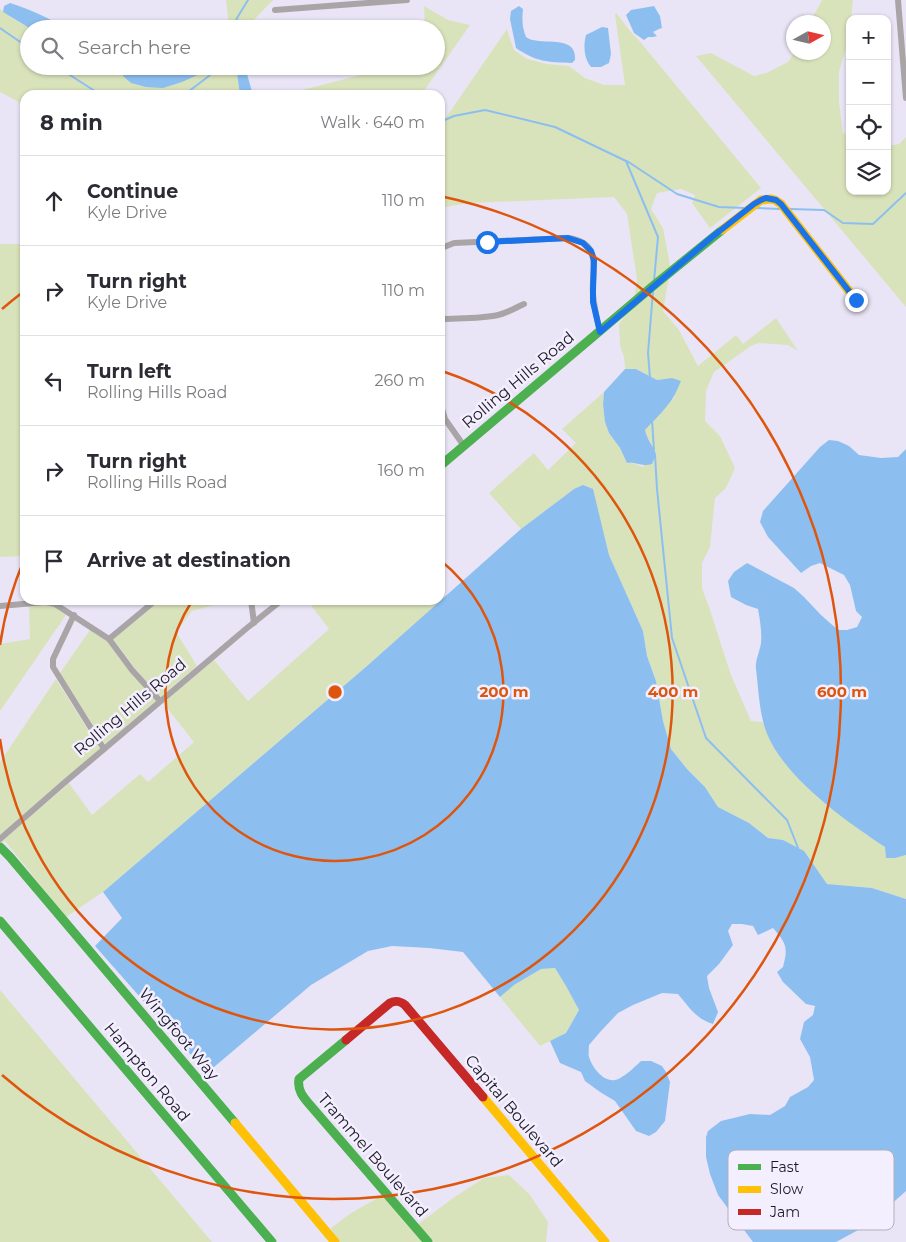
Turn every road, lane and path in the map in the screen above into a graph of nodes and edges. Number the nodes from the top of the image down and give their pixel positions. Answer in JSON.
{"nodes":[{"id":1,"x":407,"y":0,"type":"edge"},
{"id":2,"x":898,"y":0,"type":"edge"},
{"id":3,"x":275,"y":10,"type":"dead end"},
{"id":4,"x":906,"y":98,"type":"edge"},
{"id":5,"x":445,"y":247,"type":"edge"},
{"id":6,"x":856,"y":300,"type":"dead end"},
{"id":7,"x":524,"y":304,"type":"dead end"},
{"id":8,"x":445,"y":319,"type":"edge"},
{"id":9,"x":600,"y":332,"type":"junction"},
{"id":10,"x":445,"y":419,"type":"edge"},
{"id":11,"x":464,"y":446,"type":"junction"},
{"id":12,"x":445,"y":462,"type":"edge"},
{"id":13,"x":20,"y":604,"type":"edge"},
{"id":14,"x":57,"y":605,"type":"edge"},
{"id":15,"x":150,"y":605,"type":"edge"},
{"id":16,"x":252,"y":605,"type":"edge"},
{"id":17,"x":276,"y":605,"type":"edge"},
{"id":18,"x":0,"y":606,"type":"edge"},
{"id":19,"x":74,"y":616,"type":"junction"},
{"id":20,"x":254,"y":623,"type":"junction"},
{"id":21,"x":109,"y":639,"type":"junction"},
{"id":22,"x":160,"y":702,"type":"junction"},
{"id":23,"x":104,"y":749,"type":"junction"},
{"id":24,"x":0,"y":839,"type":"edge"},
{"id":25,"x":0,"y":847,"type":"edge"},
{"id":26,"x":0,"y":921,"type":"edge"},
{"id":27,"x":297,"y":1086,"type":"joint"},
{"id":28,"x":272,"y":1242,"type":"edge"},
{"id":29,"x":333,"y":1242,"type":"edge"},
{"id":30,"x":428,"y":1242,"type":"edge"},
{"id":31,"x":605,"y":1242,"type":"edge"}],
"edges":[{"from":1,"to":3,"type":"street"},
{"from":2,"to":4,"type":"street"},
{"from":5,"to":9,"type":"street"},
{"from":6,"to":9,"type":"street","name":"Rolling Hills Road"},
{"from":7,"to":8,"type":"street"},
{"from":9,"to":11,"type":"street","name":"Rolling Hills Road"},
{"from":10,"to":11,"type":"street"},
{"from":11,"to":12,"type":"street","name":"Rolling Hills Road"},
{"from":13,"to":18,"type":"street"},
{"from":14,"to":19,"type":"street"},
{"from":15,"to":21,"type":"street"},
{"from":16,"to":20,"type":"street"},
{"from":17,"to":20,"type":"street","name":"Rolling Hills Road"},
{"from":19,"to":21,"type":"street"},
{"from":19,"to":23,"type":"street"},
{"from":20,"to":22,"type":"street","name":"Rolling Hills Road"},
{"from":21,"to":22,"type":"street"},
{"from":22,"to":23,"type":"street","name":"Rolling Hills Road"},
{"from":23,"to":24,"type":"street","name":"Rolling Hills Road"},
{"from":25,"to":29,"type":"street","name":"Wingfoot Way"},
{"from":26,"to":28,"type":"street","name":"Hampton Road"},
{"from":27,"to":30,"type":"street","name":"Trammel Boulevard"},
{"from":27,"to":31,"type":"street","name":"Capital Boulevard"}]}
